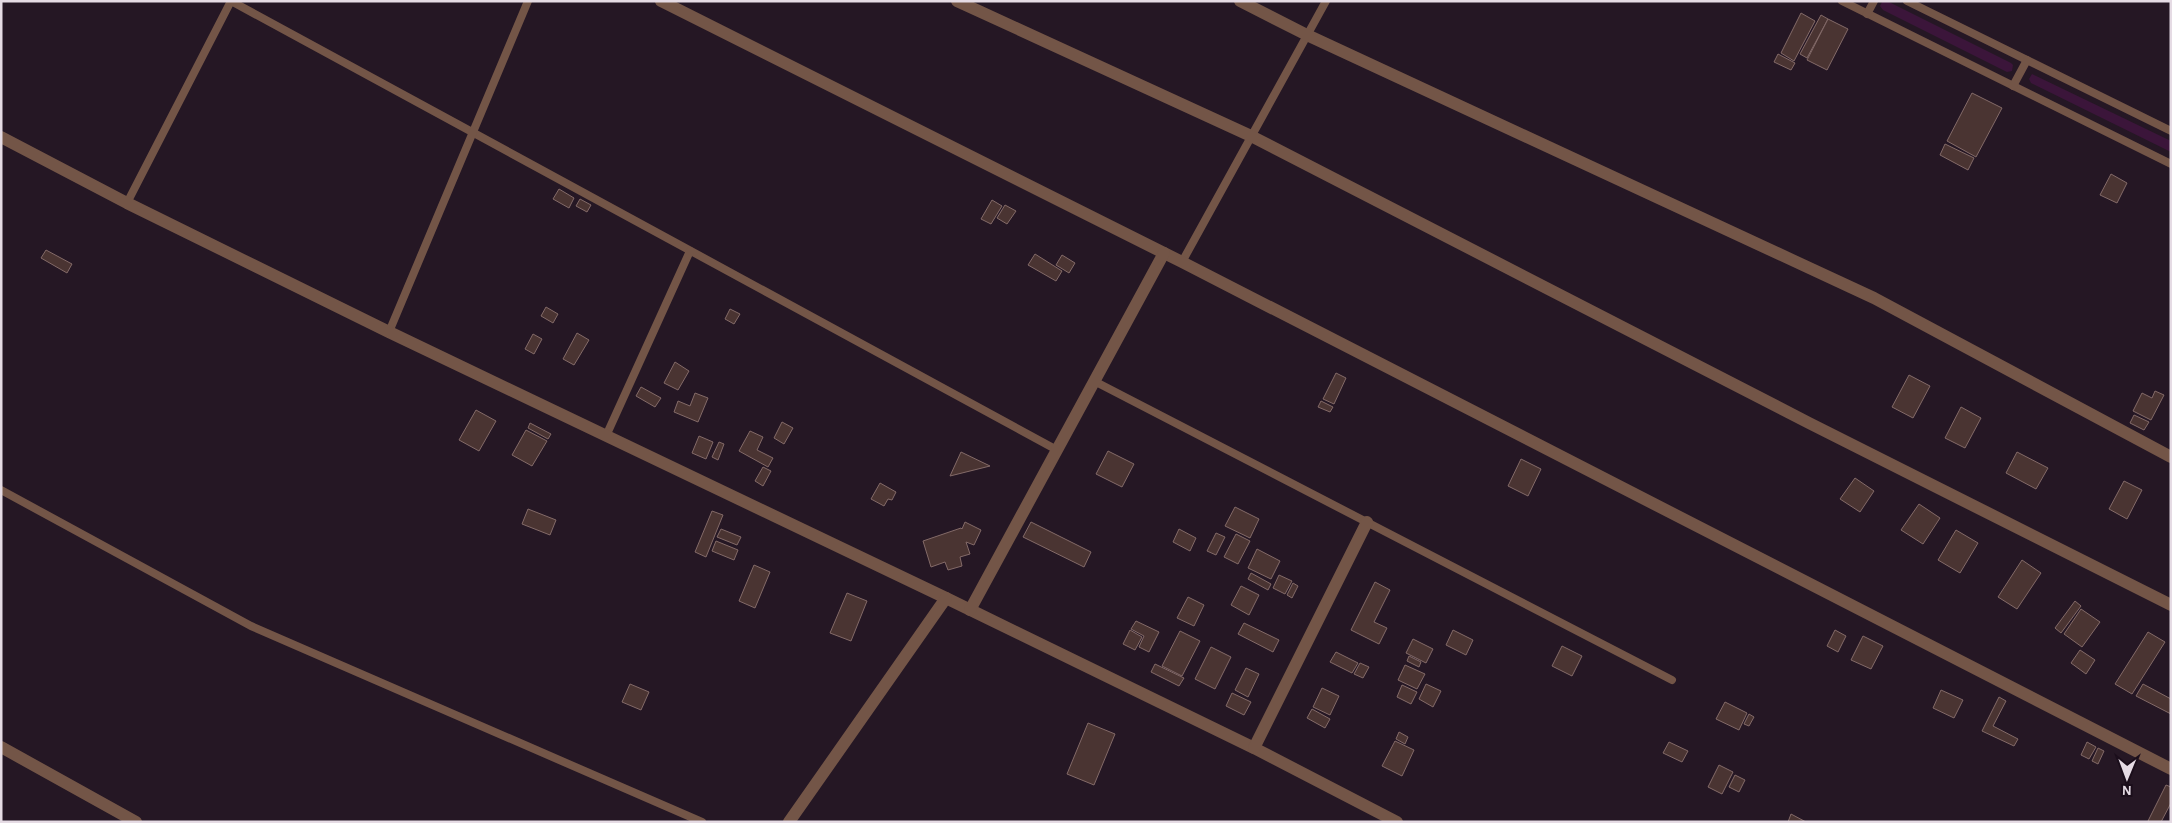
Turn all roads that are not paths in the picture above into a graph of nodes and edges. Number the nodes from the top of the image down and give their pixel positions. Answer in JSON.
{"nodes":[{"id":1,"x":231,"y":1,"type":"edge"},
{"id":2,"x":528,"y":1,"type":"edge"},
{"id":3,"x":660,"y":1,"type":"edge"},
{"id":4,"x":957,"y":1,"type":"edge"},
{"id":5,"x":1240,"y":1,"type":"edge"},
{"id":6,"x":1326,"y":1,"type":"edge"},
{"id":7,"x":1842,"y":1,"type":"edge"},
{"id":8,"x":1874,"y":1,"type":"edge"},
{"id":9,"x":1907,"y":1,"type":"edge"},
{"id":10,"x":1867,"y":14,"type":"junction"},
{"id":11,"x":1307,"y":35,"type":"junction"},
{"id":12,"x":2027,"y":60,"type":"junction"},
{"id":13,"x":2013,"y":86,"type":"junction"},
{"id":14,"x":2171,"y":131,"type":"edge"},
{"id":15,"x":473,"y":133,"type":"junction"},
{"id":16,"x":1251,"y":136,"type":"junction"},
{"id":17,"x":1,"y":137,"type":"edge"},
{"id":18,"x":2171,"y":164,"type":"edge"},
{"id":19,"x":127,"y":203,"type":"junction"},
{"id":20,"x":690,"y":251,"type":"junction"},
{"id":21,"x":1164,"y":254,"type":"junction"},
{"id":22,"x":1182,"y":262,"type":"junction"},
{"id":23,"x":388,"y":332,"type":"junction"},
{"id":24,"x":1094,"y":381,"type":"junction"},
{"id":25,"x":606,"y":436,"type":"junction"},
{"id":26,"x":1057,"y":450,"type":"junction"},
{"id":27,"x":2171,"y":457,"type":"edge"},
{"id":28,"x":1,"y":490,"type":"edge"},
{"id":29,"x":1367,"y":522,"type":"junction"},
{"id":30,"x":946,"y":598,"type":"junction"},
{"id":31,"x":2171,"y":606,"type":"edge"},
{"id":32,"x":970,"y":610,"type":"junction"},
{"id":33,"x":1672,"y":680,"type":"dead end"},
{"id":34,"x":1,"y":747,"type":"edge"},
{"id":35,"x":1254,"y":748,"type":"junction"},
{"id":36,"x":2171,"y":769,"type":"edge"},
{"id":37,"x":136,"y":822,"type":"edge"},
{"id":38,"x":702,"y":822,"type":"edge"},
{"id":39,"x":788,"y":822,"type":"edge"},
{"id":40,"x":1397,"y":822,"type":"edge"}],
"edges":[{"from":1,"to":15,"type":"lane"},
{"from":1,"to":19,"type":"lane"},
{"from":2,"to":15,"type":"lane"},
{"from":3,"to":21,"type":"street"},
{"from":4,"to":16,"type":"street"},
{"from":5,"to":11,"type":"street"},
{"from":6,"to":11,"type":"lane"},
{"from":7,"to":10,"type":"lane"},
{"from":8,"to":10,"type":"lane"},
{"from":9,"to":12,"type":"lane"},
{"from":10,"to":13,"type":"lane"},
{"from":11,"to":16,"type":"lane"},
{"from":11,"to":27,"type":"street"},
{"from":12,"to":13,"type":"lane"},
{"from":12,"to":14,"type":"lane"},
{"from":13,"to":18,"type":"lane"},
{"from":15,"to":20,"type":"lane"},
{"from":15,"to":23,"type":"lane"},
{"from":16,"to":22,"type":"lane"},
{"from":16,"to":31,"type":"street"},
{"from":17,"to":19,"type":"street"},
{"from":19,"to":23,"type":"street"},
{"from":20,"to":25,"type":"lane"},
{"from":20,"to":26,"type":"lane"},
{"from":21,"to":22,"type":"street"},
{"from":21,"to":24,"type":"street"},
{"from":22,"to":36,"type":"street"},
{"from":23,"to":25,"type":"street"},
{"from":24,"to":26,"type":"street"},
{"from":24,"to":29,"type":"lane"},
{"from":25,"to":30,"type":"street"},
{"from":26,"to":32,"type":"street"},
{"from":28,"to":38,"type":"lane"},
{"from":29,"to":33,"type":"lane"},
{"from":29,"to":35,"type":"street"},
{"from":30,"to":32,"type":"street"},
{"from":30,"to":39,"type":"street"},
{"from":32,"to":35,"type":"street"},
{"from":34,"to":37,"type":"street"},
{"from":35,"to":40,"type":"street"}]}
